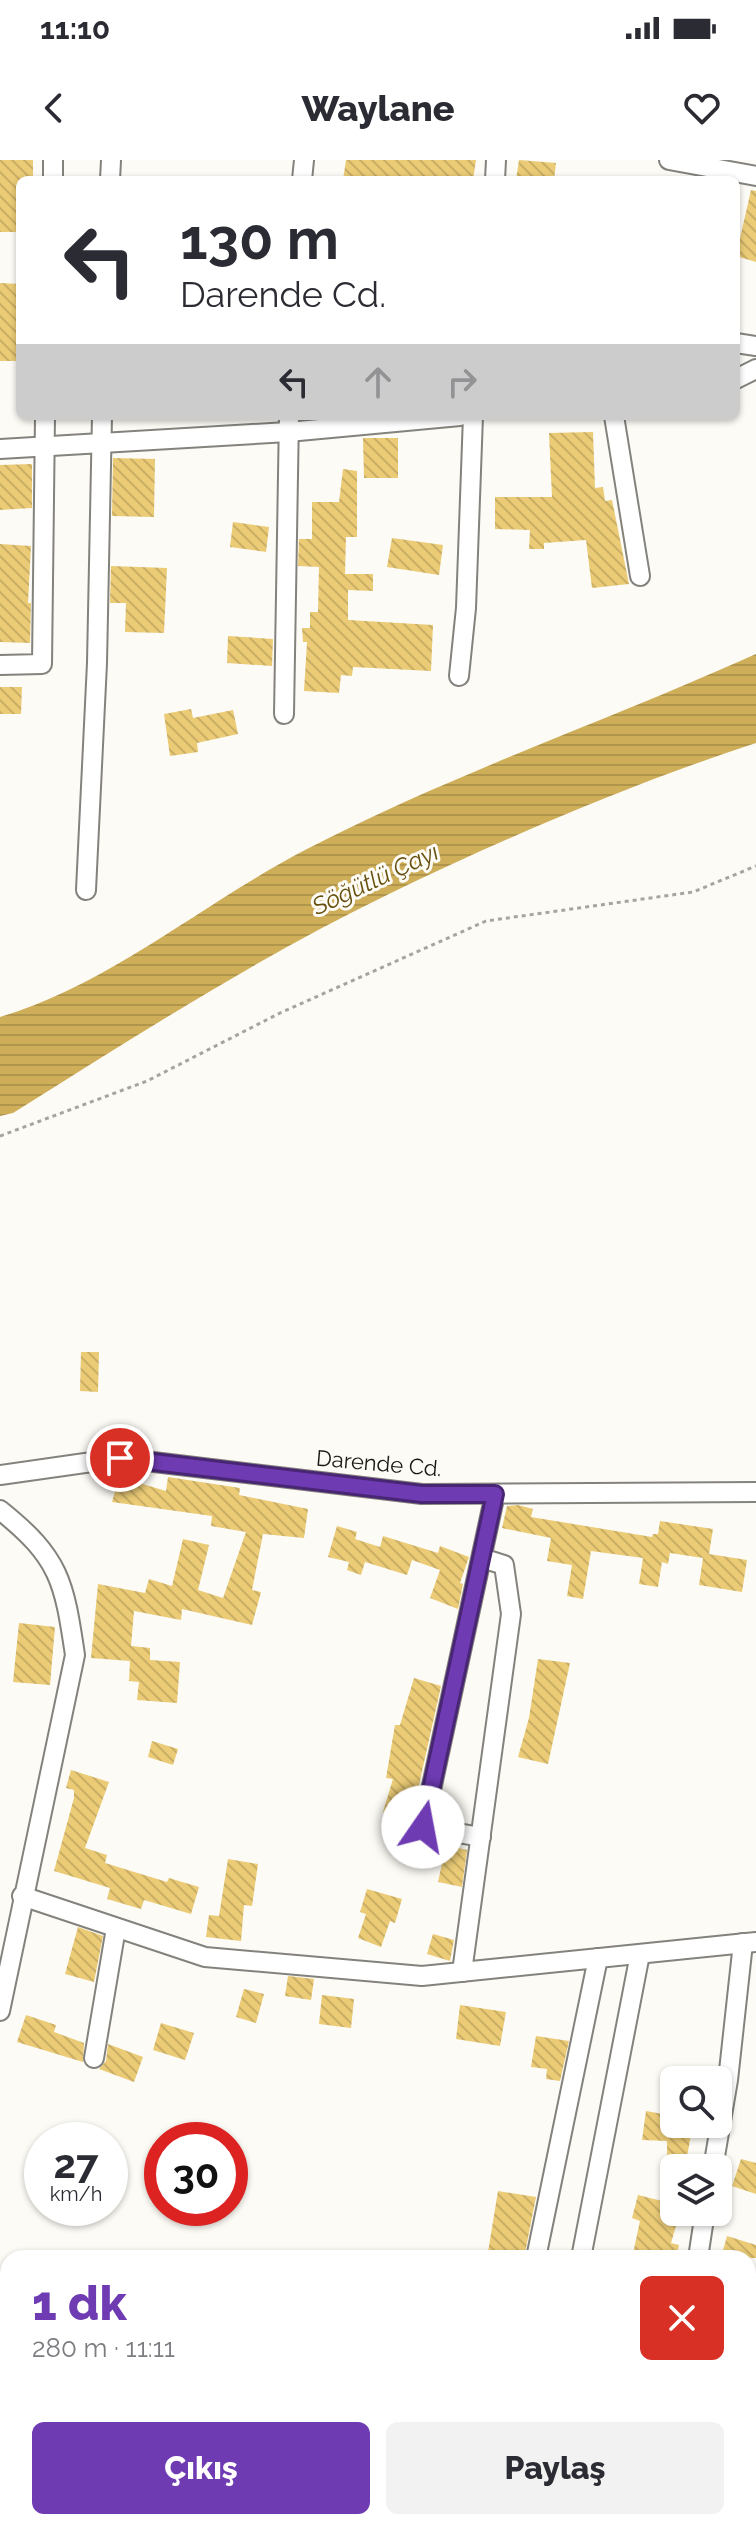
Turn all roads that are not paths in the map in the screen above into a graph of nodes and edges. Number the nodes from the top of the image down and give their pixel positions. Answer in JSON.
{"nodes":[{"id":1,"x":669,"y":160,"type":"edge"},
{"id":2,"x":756,"y":176,"type":"edge"},
{"id":3,"x":45,"y":420,"type":"edge"},
{"id":4,"x":102,"y":420,"type":"edge"},
{"id":5,"x":374,"y":420,"type":"edge"},
{"id":6,"x":473,"y":420,"type":"edge"},
{"id":7,"x":615,"y":420,"type":"edge"},
{"id":8,"x":288,"y":424,"type":"edge"},
{"id":9,"x":101,"y":442,"type":"junction"},
{"id":10,"x":44,"y":445,"type":"junction"},
{"id":11,"x":0,"y":449,"type":"edge"},
{"id":12,"x":640,"y":576,"type":"dead end"},
{"id":13,"x":0,"y":665,"type":"edge"},
{"id":14,"x":459,"y":676,"type":"dead end"},
{"id":15,"x":284,"y":714,"type":"dead end"},
{"id":16,"x":86,"y":890,"type":"dead end"},
{"id":17,"x":0,"y":1475,"type":"edge"},
{"id":18,"x":756,"y":1492,"type":"edge"},
{"id":19,"x":495,"y":1494,"type":"junction"},
{"id":20,"x":0,"y":1510,"type":"edge"},
{"id":21,"x":482,"y":1558,"type":"junction"},
{"id":22,"x":481,"y":1837,"type":"junction"},
{"id":23,"x":22,"y":1896,"type":"junction"},
{"id":24,"x":116,"y":1928,"type":"junction"},
{"id":25,"x":750,"y":1942,"type":"edge"},
{"id":26,"x":640,"y":1954,"type":"junction"},
{"id":27,"x":598,"y":1958,"type":"junction"},
{"id":28,"x":462,"y":1972,"type":"junction"},
{"id":29,"x":0,"y":2011,"type":"edge"},
{"id":30,"x":94,"y":2058,"type":"dead end"},
{"id":31,"x":715,"y":2154,"type":"edge"},
{"id":32,"x":703,"y":2226,"type":"edge"},
{"id":33,"x":538,"y":2250,"type":"edge"},
{"id":34,"x":583,"y":2250,"type":"edge"},
{"id":35,"x":699,"y":2250,"type":"edge"}],
"edges":[{"from":1,"to":2,"type":"street"},
{"from":3,"to":10,"type":"street"},
{"from":4,"to":9,"type":"street"},
{"from":5,"to":8,"type":"street"},
{"from":6,"to":14,"type":"street"},
{"from":7,"to":12,"type":"street"},
{"from":8,"to":9,"type":"street"},
{"from":8,"to":15,"type":"street"},
{"from":9,"to":10,"type":"street"},
{"from":9,"to":16,"type":"street"},
{"from":10,"to":11,"type":"street"},
{"from":10,"to":13,"type":"street"},
{"from":17,"to":19,"type":"street","name":"Darende Cd."},
{"from":18,"to":19,"type":"street","name":"Darende Cd."},
{"from":19,"to":21,"type":"street"},
{"from":20,"to":23,"type":"street"},
{"from":21,"to":22,"type":"street"},
{"from":21,"to":22,"type":"street"},
{"from":22,"to":28,"type":"street"},
{"from":23,"to":24,"type":"street"},
{"from":23,"to":29,"type":"street"},
{"from":24,"to":28,"type":"street"},
{"from":24,"to":30,"type":"street"},
{"from":25,"to":26,"type":"street"},
{"from":25,"to":31,"type":"street"},
{"from":26,"to":27,"type":"street"},
{"from":26,"to":34,"type":"street"},
{"from":27,"to":28,"type":"street"},
{"from":27,"to":33,"type":"street"},
{"from":32,"to":35,"type":"street"}]}
